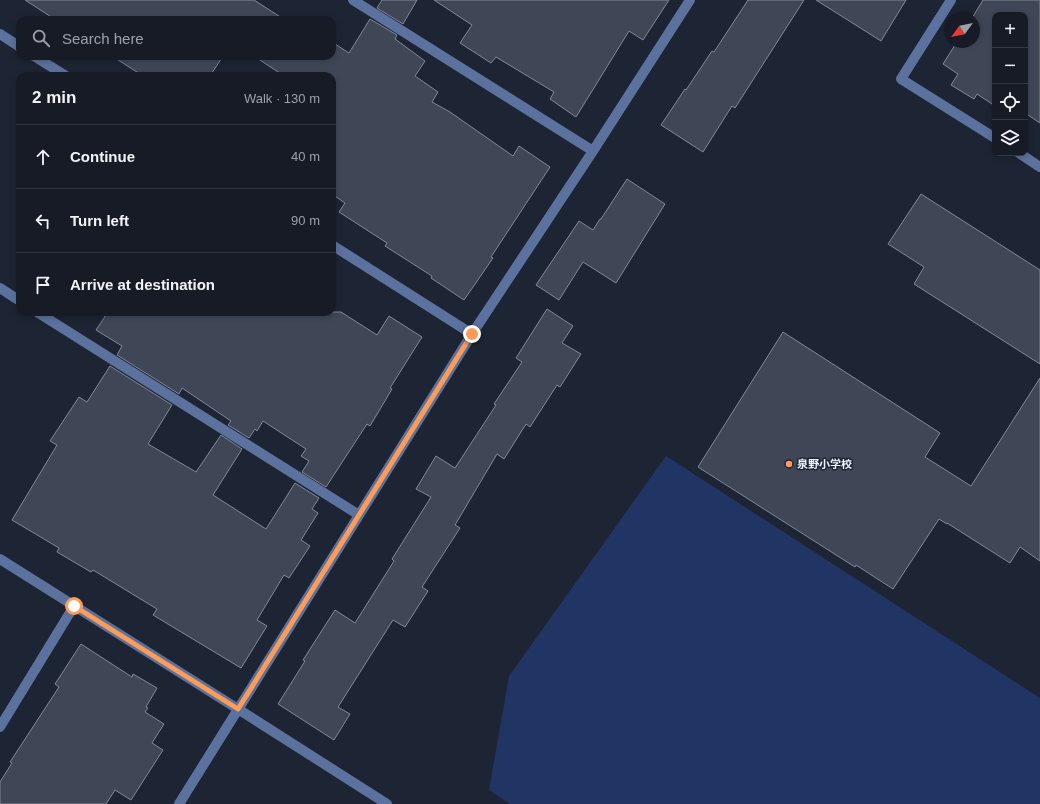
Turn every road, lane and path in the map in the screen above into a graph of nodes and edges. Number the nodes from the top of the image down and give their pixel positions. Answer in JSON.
{"nodes":[{"id":1,"x":353,"y":0,"type":"edge"},
{"id":2,"x":690,"y":0,"type":"edge"},
{"id":3,"x":950,"y":0,"type":"edge"},
{"id":4,"x":0,"y":34,"type":"edge"},
{"id":5,"x":16,"y":44,"type":"edge"},
{"id":6,"x":40,"y":60,"type":"edge"},
{"id":7,"x":60,"y":72,"type":"edge"},
{"id":8,"x":992,"y":136,"type":"edge"},
{"id":9,"x":593,"y":151,"type":"junction"},
{"id":10,"x":1023,"y":156,"type":"edge"},
{"id":11,"x":1040,"y":166,"type":"edge"},
{"id":12,"x":336,"y":248,"type":"edge"},
{"id":13,"x":0,"y":288,"type":"edge"},
{"id":14,"x":16,"y":298,"type":"edge"},
{"id":15,"x":43,"y":316,"type":"edge"},
{"id":16,"x":472,"y":334,"type":"junction"},
{"id":17,"x":359,"y":515,"type":"junction"},
{"id":18,"x":0,"y":559,"type":"edge"},
{"id":19,"x":74,"y":606,"type":"junction"},
{"id":20,"x":238,"y":709,"type":"junction"},
{"id":21,"x":0,"y":727,"type":"edge"},
{"id":22,"x":179,"y":804,"type":"edge"},
{"id":23,"x":387,"y":804,"type":"edge"}],
"edges":[{"from":1,"to":9,"type":"street"},
{"from":2,"to":9,"type":"street"},
{"from":3,"to":8,"type":"street"},
{"from":4,"to":5,"type":"street"},
{"from":6,"to":7,"type":"street"},
{"from":9,"to":16,"type":"street"},
{"from":10,"to":11,"type":"street"},
{"from":12,"to":16,"type":"street"},
{"from":13,"to":14,"type":"street"},
{"from":15,"to":17,"type":"street"},
{"from":16,"to":17,"type":"street"},
{"from":17,"to":20,"type":"street"},
{"from":18,"to":19,"type":"street"},
{"from":19,"to":20,"type":"street"},
{"from":19,"to":21,"type":"street"},
{"from":20,"to":22,"type":"street"},
{"from":20,"to":23,"type":"street"}]}
